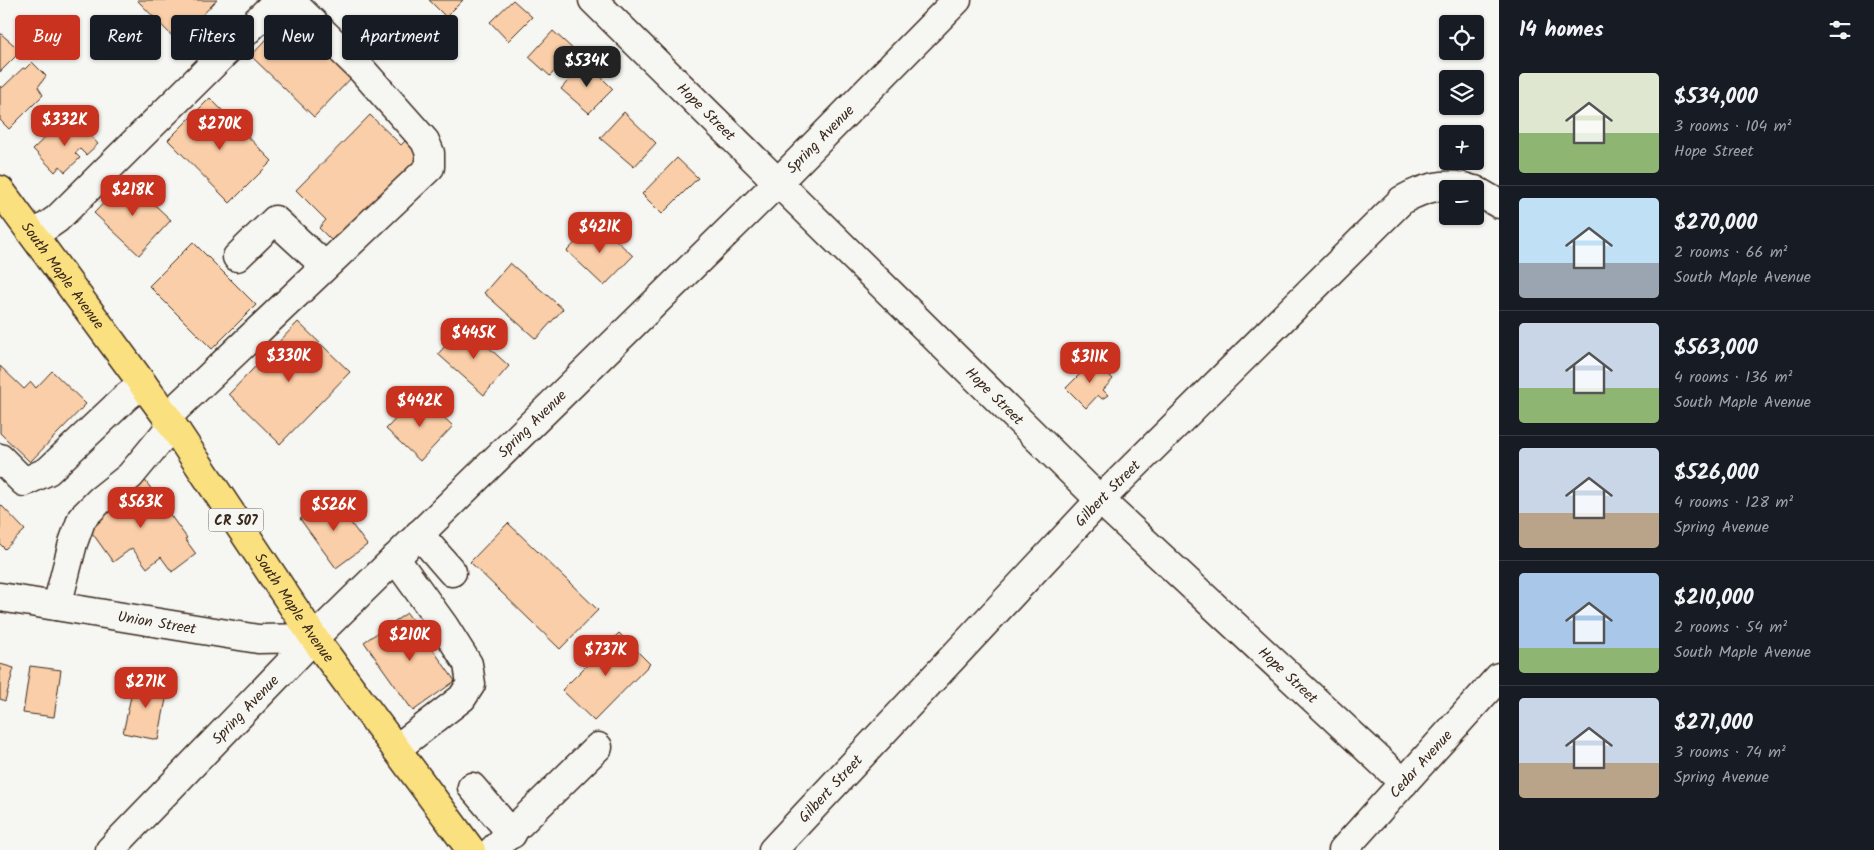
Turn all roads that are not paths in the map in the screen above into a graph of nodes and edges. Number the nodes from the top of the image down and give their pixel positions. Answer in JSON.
{"nodes":[{"id":1,"x":593,"y":0,"type":"edge"},
{"id":2,"x":957,"y":0,"type":"edge"},
{"id":3,"x":778,"y":182,"type":"junction"},
{"id":4,"x":1439,"y":185,"type":"edge"},
{"id":5,"x":0,"y":190,"type":"edge"},
{"id":6,"x":1484,"y":195,"type":"edge"},
{"id":7,"x":1499,"y":204,"type":"edge"},
{"id":8,"x":34,"y":235,"type":"junction"},
{"id":9,"x":237,"y":257,"type":"dead end"},
{"id":10,"x":325,"y":266,"type":"junction"},
{"id":11,"x":143,"y":384,"type":"junction"},
{"id":12,"x":170,"y":421,"type":"junction"},
{"id":13,"x":0,"y":458,"type":"edge"},
{"id":14,"x":1100,"y":500,"type":"junction"},
{"id":15,"x":420,"y":534,"type":"junction"},
{"id":16,"x":395,"y":558,"type":"junction"},
{"id":17,"x":452,"y":572,"type":"dead end"},
{"id":18,"x":0,"y":597,"type":"edge"},
{"id":19,"x":57,"y":606,"type":"junction"},
{"id":20,"x":314,"y":638,"type":"junction"},
{"id":21,"x":1499,"y":676,"type":"edge"},
{"id":22,"x":598,"y":747,"type":"dead end"},
{"id":23,"x":396,"y":749,"type":"junction"},
{"id":24,"x":1404,"y":783,"type":"junction"},
{"id":25,"x":472,"y":787,"type":"dead end"},
{"id":26,"x":502,"y":842,"type":"edge"},
{"id":27,"x":110,"y":850,"type":"edge"},
{"id":28,"x":471,"y":850,"type":"edge"},
{"id":29,"x":773,"y":850,"type":"edge"},
{"id":30,"x":1343,"y":850,"type":"edge"}],
"edges":[{"from":1,"to":3,"type":"street","name":"Hope Street"},
{"from":2,"to":3,"type":"street","name":"Spring Avenue"},
{"from":3,"to":14,"type":"street","name":"Hope Street"},
{"from":3,"to":15,"type":"street","name":"Spring Avenue"},
{"from":4,"to":14,"type":"street","name":"Gilbert Street"},
{"from":5,"to":8,"type":"main road","name":"South Maple Avenue","number":"CR 507"},
{"from":6,"to":7,"type":"street"},
{"from":8,"to":10,"type":"street"},
{"from":8,"to":11,"type":"main road","name":"South Maple Avenue","number":"CR 507"},
{"from":9,"to":10,"type":"street"},
{"from":10,"to":12,"type":"street"},
{"from":11,"to":12,"type":"main road","name":"South Maple Avenue","number":"CR 507"},
{"from":11,"to":13,"type":"street"},
{"from":12,"to":19,"type":"street"},
{"from":12,"to":20,"type":"main road","name":"South Maple Avenue","number":"CR 507"},
{"from":14,"to":24,"type":"street","name":"Hope Street"},
{"from":14,"to":29,"type":"street","name":"Gilbert Street"},
{"from":15,"to":16,"type":"street","name":"Spring Avenue"},
{"from":15,"to":17,"type":"street"},
{"from":16,"to":20,"type":"street","name":"Spring Avenue"},
{"from":16,"to":23,"type":"street"},
{"from":18,"to":19,"type":"street","name":"Union Street"},
{"from":19,"to":20,"type":"street","name":"Union Street"},
{"from":20,"to":23,"type":"main road","name":"South Maple Avenue","number":"CR 507"},
{"from":20,"to":27,"type":"street","name":"Spring Avenue"},
{"from":21,"to":24,"type":"street","name":"Cedar Avenue"},
{"from":22,"to":26,"type":"street"},
{"from":23,"to":28,"type":"main road","name":"South Maple Avenue","number":"CR 507"},
{"from":24,"to":30,"type":"street","name":"Cedar Avenue"},
{"from":25,"to":26,"type":"street"}]}
